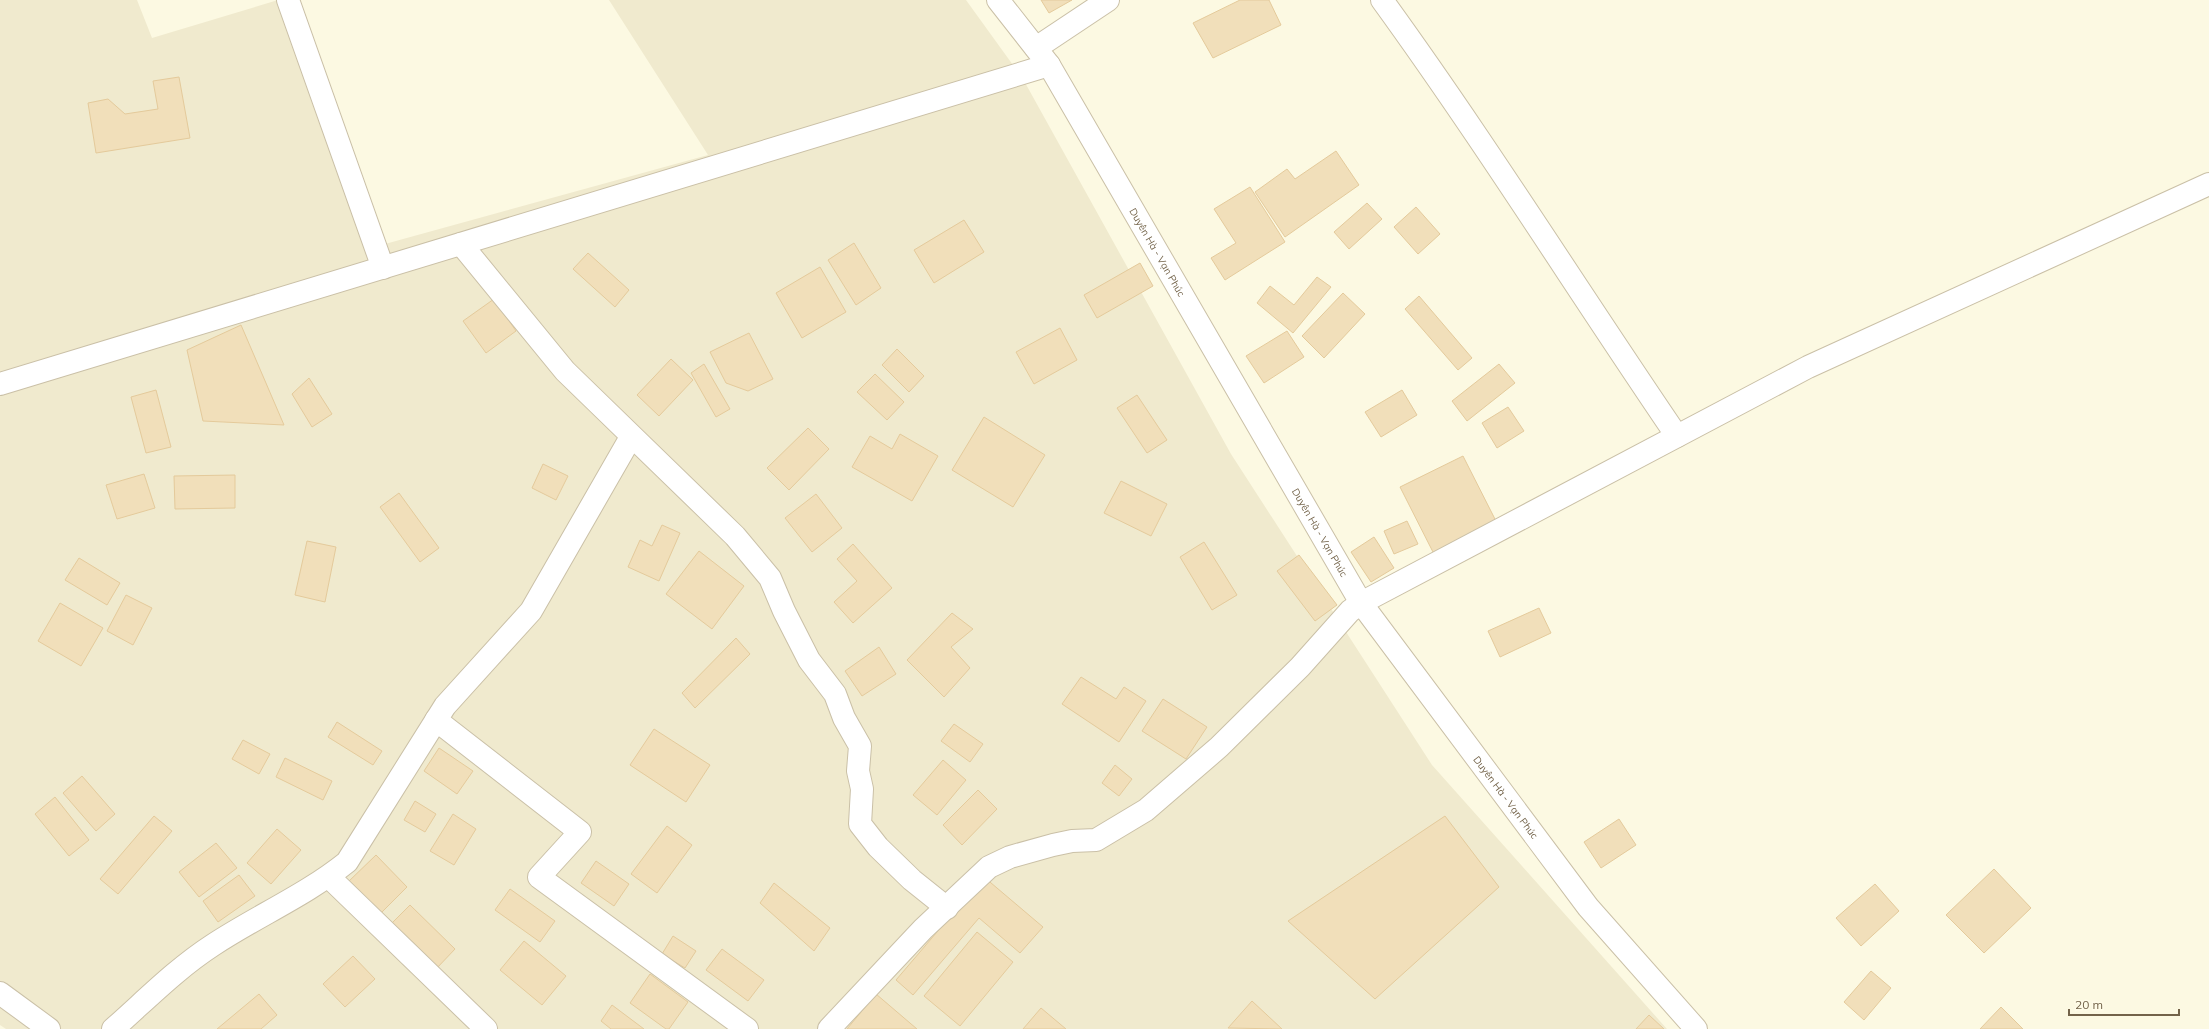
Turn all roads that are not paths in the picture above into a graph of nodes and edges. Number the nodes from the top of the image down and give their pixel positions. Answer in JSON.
{"nodes":[{"id":1,"x":288,"y":0,"type":"edge"},
{"id":2,"x":998,"y":0,"type":"edge"},
{"id":3,"x":1108,"y":0,"type":"edge"},
{"id":4,"x":1382,"y":0,"type":"edge"},
{"id":5,"x":1036,"y":48,"type":"junction"},
{"id":6,"x":1049,"y":65,"type":"junction"},
{"id":7,"x":2209,"y":184,"type":"edge"},
{"id":8,"x":461,"y":244,"type":"junction"},
{"id":9,"x":383,"y":268,"type":"junction"},
{"id":10,"x":0,"y":384,"type":"edge"},
{"id":11,"x":1677,"y":436,"type":"junction"},
{"id":12,"x":631,"y":437,"type":"junction"},
{"id":13,"x":1361,"y":604,"type":"junction"},
{"id":14,"x":436,"y":720,"type":"junction"},
{"id":15,"x":329,"y":877,"type":"junction"},
{"id":16,"x":947,"y":908,"type":"junction"},
{"id":17,"x":0,"y":993,"type":"edge"},
{"id":18,"x":49,"y":1029,"type":"edge"},
{"id":19,"x":114,"y":1029,"type":"edge"},
{"id":20,"x":486,"y":1029,"type":"edge"},
{"id":21,"x":747,"y":1029,"type":"edge"},
{"id":22,"x":829,"y":1029,"type":"edge"},
{"id":23,"x":1696,"y":1029,"type":"edge"}],
"edges":[{"from":1,"to":9,"type":"street"},
{"from":2,"to":5,"type":"street","name":"Duyên Hà - Vạn Phúc"},
{"from":3,"to":5,"type":"street"},
{"from":4,"to":11,"type":"street"},
{"from":5,"to":6,"type":"street","name":"Duyên Hà - Vạn Phúc"},
{"from":6,"to":8,"type":"street"},
{"from":6,"to":13,"type":"street","name":"Duyên Hà - Vạn Phúc"},
{"from":7,"to":11,"type":"street"},
{"from":8,"to":9,"type":"street"},
{"from":8,"to":12,"type":"street"},
{"from":9,"to":10,"type":"street"},
{"from":11,"to":13,"type":"street"},
{"from":12,"to":14,"type":"street"},
{"from":12,"to":16,"type":"street"},
{"from":13,"to":16,"type":"street"},
{"from":13,"to":23,"type":"street","name":"Duyên Hà - Vạn Phúc"},
{"from":14,"to":15,"type":"street"},
{"from":14,"to":21,"type":"street"},
{"from":15,"to":19,"type":"street"},
{"from":15,"to":20,"type":"street"},
{"from":16,"to":22,"type":"street"},
{"from":17,"to":18,"type":"street"}]}
